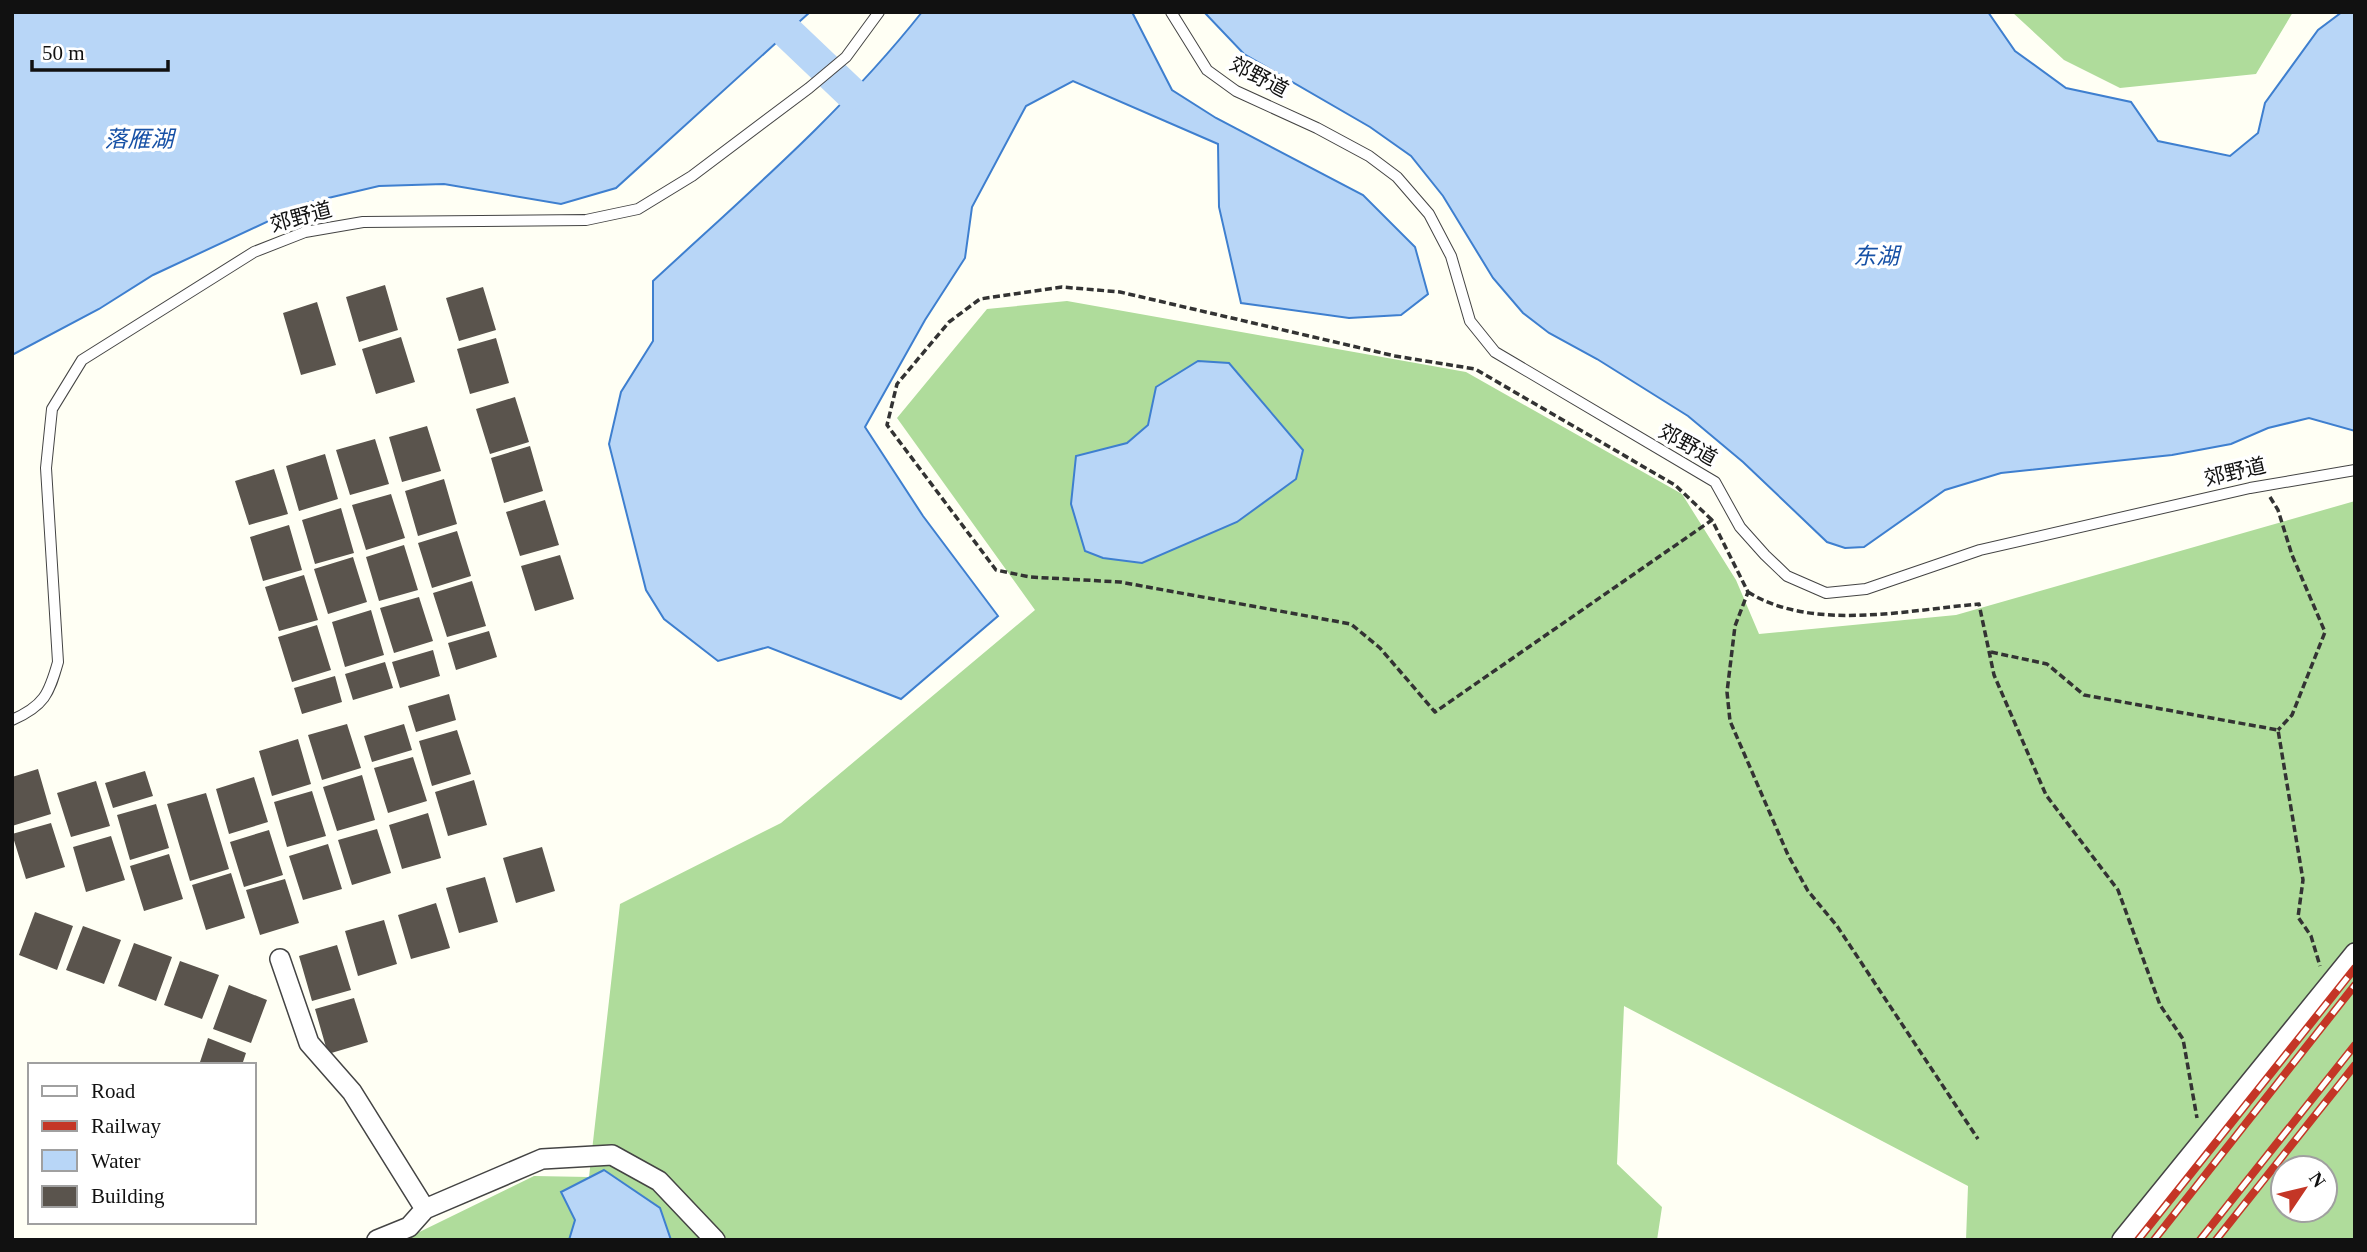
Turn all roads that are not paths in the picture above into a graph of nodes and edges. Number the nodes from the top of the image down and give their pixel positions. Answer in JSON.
{"nodes":[{"id":1,"x":880,"y":12,"type":"edge"},
{"id":2,"x":1171,"y":12,"type":"edge"},
{"id":3,"x":2355,"y":470,"type":"edge"},
{"id":4,"x":12,"y":720,"type":"edge"},
{"id":5,"x":2355,"y":953,"type":"edge"},
{"id":6,"x":280,"y":958,"type":"dead end"},
{"id":7,"x":425,"y":1209,"type":"junction"},
{"id":8,"x":377,"y":1240,"type":"edge"},
{"id":9,"x":715,"y":1240,"type":"edge"},
{"id":10,"x":2122,"y":1240,"type":"edge"}],
"edges":[{"from":1,"to":4,"type":"lane","name":"郊野道"},
{"from":2,"to":3,"type":"lane","name":"郊野道"},
{"from":5,"to":10,"type":"street"},
{"from":6,"to":7,"type":"street"},
{"from":7,"to":8,"type":"street"},
{"from":7,"to":9,"type":"street"}]}
